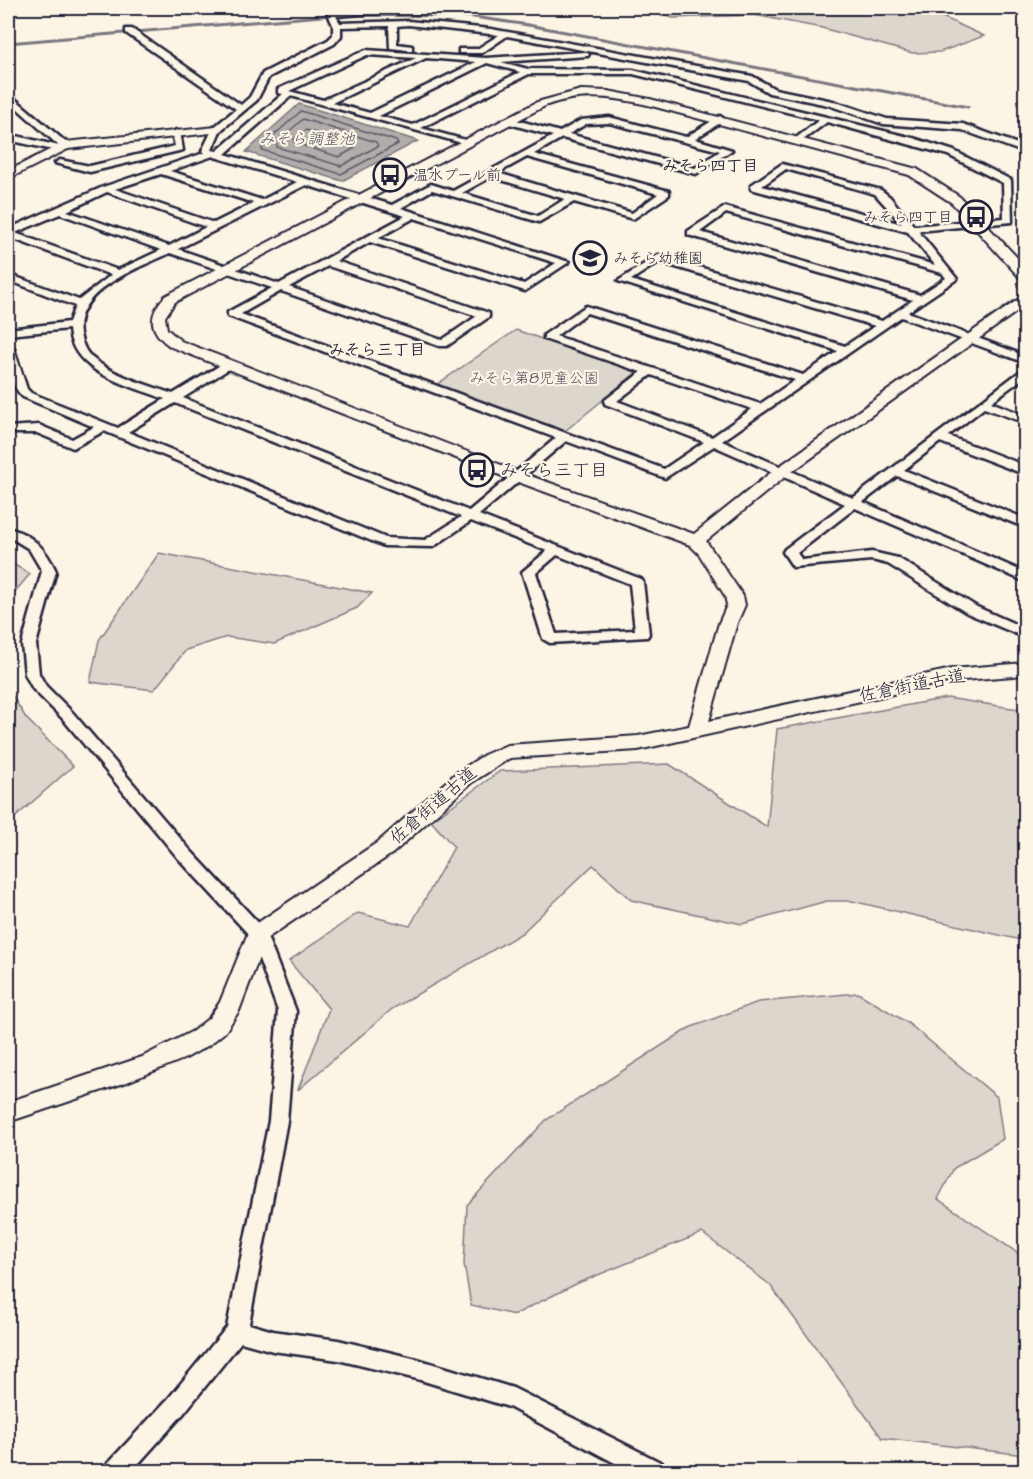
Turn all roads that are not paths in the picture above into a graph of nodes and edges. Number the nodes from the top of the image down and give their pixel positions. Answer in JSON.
{"nodes":[{"id":1,"x":379,"y":8,"type":"edge"},
{"id":2,"x":330,"y":10,"type":"edge"},
{"id":3,"x":393,"y":23,"type":"junction"},
{"id":4,"x":337,"y":25,"type":"junction"},
{"id":5,"x":129,"y":31,"type":"dead end"},
{"id":6,"x":505,"y":34,"type":"junction"},
{"id":7,"x":615,"y":53,"type":"junction"},
{"id":8,"x":424,"y":57,"type":"junction"},
{"id":9,"x":486,"y":60,"type":"junction"},
{"id":10,"x":528,"y":71,"type":"junction"},
{"id":11,"x":290,"y":93,"type":"junction"},
{"id":12,"x":8,"y":96,"type":"edge"},
{"id":13,"x":324,"y":103,"type":"junction"},
{"id":14,"x":241,"y":109,"type":"junction"},
{"id":15,"x":371,"y":116,"type":"junction"},
{"id":16,"x":720,"y":119,"type":"junction"},
{"id":17,"x":826,"y":119,"type":"junction"},
{"id":18,"x":509,"y":121,"type":"junction"},
{"id":19,"x":414,"y":128,"type":"junction"},
{"id":20,"x":216,"y":130,"type":"junction"},
{"id":21,"x":176,"y":133,"type":"junction"},
{"id":22,"x":561,"y":135,"type":"junction"},
{"id":23,"x":8,"y":137,"type":"edge"},
{"id":24,"x":687,"y":140,"type":"junction"},
{"id":25,"x":799,"y":140,"type":"junction"},
{"id":26,"x":466,"y":143,"type":"junction"},
{"id":27,"x":62,"y":147,"type":"junction"},
{"id":28,"x":1026,"y":150,"type":"edge"},
{"id":29,"x":216,"y":154,"type":"junction"},
{"id":30,"x":525,"y":154,"type":"junction"},
{"id":31,"x":60,"y":163,"type":"dead end"},
{"id":32,"x":159,"y":170,"type":"junction"},
{"id":33,"x":490,"y":174,"type":"junction"},
{"id":34,"x":8,"y":175,"type":"edge"},
{"id":35,"x":305,"y":182,"type":"junction"},
{"id":36,"x":106,"y":189,"type":"junction"},
{"id":37,"x":454,"y":194,"type":"junction"},
{"id":38,"x":359,"y":198,"type":"junction"},
{"id":39,"x":573,"y":198,"type":"junction"},
{"id":40,"x":263,"y":203,"type":"junction"},
{"id":41,"x":392,"y":209,"type":"junction"},
{"id":42,"x":59,"y":211,"type":"junction"},
{"id":43,"x":414,"y":215,"type":"junction"},
{"id":44,"x":977,"y":223,"type":"junction"},
{"id":45,"x":216,"y":227,"type":"junction"},
{"id":46,"x":910,"y":229,"type":"junction"},
{"id":47,"x":8,"y":233,"type":"edge"},
{"id":48,"x":370,"y":239,"type":"junction"},
{"id":49,"x":169,"y":250,"type":"junction"},
{"id":50,"x":327,"y":262,"type":"junction"},
{"id":51,"x":227,"y":269,"type":"junction"},
{"id":52,"x":946,"y":271,"type":"junction"},
{"id":53,"x":119,"y":274,"type":"junction"},
{"id":54,"x":1026,"y":276,"type":"edge"},
{"id":55,"x":8,"y":277,"type":"edge"},
{"id":56,"x":279,"y":288,"type":"junction"},
{"id":57,"x":1026,"y":298,"type":"edge"},
{"id":58,"x":921,"y":299,"type":"junction"},
{"id":59,"x":80,"y":304,"type":"junction"},
{"id":60,"x":900,"y":313,"type":"junction"},
{"id":61,"x":73,"y":325,"type":"junction"},
{"id":62,"x":884,"y":325,"type":"junction"},
{"id":63,"x":8,"y":332,"type":"edge"},
{"id":64,"x":966,"y":339,"type":"junction"},
{"id":65,"x":8,"y":349,"type":"edge"},
{"id":66,"x":846,"y":350,"type":"junction"},
{"id":67,"x":1026,"y":360,"type":"edge"},
{"id":68,"x":228,"y":365,"type":"junction"},
{"id":69,"x":649,"y":371,"type":"junction"},
{"id":70,"x":1023,"y":376,"type":"edge"},
{"id":71,"x":804,"y":379,"type":"junction"},
{"id":72,"x":173,"y":398,"type":"junction"},
{"id":73,"x":983,"y":403,"type":"junction"},
{"id":74,"x":761,"y":408,"type":"junction"},
{"id":75,"x":1026,"y":420,"type":"edge"},
{"id":76,"x":104,"y":426,"type":"junction"},
{"id":77,"x":8,"y":430,"type":"edge"},
{"id":78,"x":121,"y":432,"type":"junction"},
{"id":79,"x":565,"y":436,"type":"junction"},
{"id":80,"x":939,"y":437,"type":"junction"},
{"id":81,"x":712,"y":441,"type":"junction"},
{"id":82,"x":896,"y":471,"type":"junction"},
{"id":83,"x":1026,"y":471,"type":"edge"},
{"id":84,"x":780,"y":473,"type":"junction"},
{"id":85,"x":516,"y":476,"type":"junction"},
{"id":86,"x":854,"y":503,"type":"junction"},
{"id":87,"x":471,"y":516,"type":"junction"},
{"id":88,"x":1026,"y":524,"type":"edge"},
{"id":89,"x":8,"y":532,"type":"edge"},
{"id":90,"x":696,"y":541,"type":"junction"},
{"id":91,"x":556,"y":550,"type":"junction"},
{"id":92,"x":1026,"y":578,"type":"edge"},
{"id":93,"x":1026,"y":634,"type":"edge"},
{"id":94,"x":1026,"y":669,"type":"edge"},
{"id":95,"x":697,"y":730,"type":"junction"},
{"id":96,"x":258,"y":934,"type":"junction"},
{"id":97,"x":8,"y":1112,"type":"edge"},
{"id":98,"x":237,"y":1331,"type":"junction"},
{"id":99,"x":115,"y":1472,"type":"edge"},
{"id":100,"x":656,"y":1472,"type":"edge"}],
"edges":[{"from":1,"to":2,"type":"street"},
{"from":2,"to":4,"type":"street"},
{"from":3,"to":4,"type":"street"},
{"from":3,"to":6,"type":"street"},
{"from":3,"to":6,"type":"street"},
{"from":4,"to":14,"type":"street"},
{"from":5,"to":14,"type":"street"},
{"from":6,"to":7,"type":"street"},
{"from":7,"to":9,"type":"street"},
{"from":7,"to":28,"type":"street"},
{"from":8,"to":9,"type":"street"},
{"from":8,"to":11,"type":"street"},
{"from":8,"to":13,"type":"street"},
{"from":9,"to":10,"type":"street"},
{"from":9,"to":15,"type":"street"},
{"from":10,"to":17,"type":"street"},
{"from":10,"to":19,"type":"street"},
{"from":11,"to":13,"type":"street"},
{"from":11,"to":29,"type":"street"},
{"from":12,"to":27,"type":"street"},
{"from":13,"to":15,"type":"street"},
{"from":14,"to":20,"type":"street"},
{"from":15,"to":19,"type":"street"},
{"from":16,"to":18,"type":"street"},
{"from":16,"to":24,"type":"street"},
{"from":16,"to":25,"type":"street"},
{"from":17,"to":25,"type":"street"},
{"from":17,"to":44,"type":"street"},
{"from":18,"to":22,"type":"street"},
{"from":18,"to":26,"type":"street"},
{"from":19,"to":26,"type":"street"},
{"from":20,"to":21,"type":"street"},
{"from":20,"to":29,"type":"street"},
{"from":21,"to":27,"type":"street"},
{"from":21,"to":31,"type":"street"},
{"from":22,"to":24,"type":"street"},
{"from":22,"to":24,"type":"street"},
{"from":22,"to":30,"type":"street"},
{"from":23,"to":27,"type":"street"},
{"from":25,"to":44,"type":"street"},
{"from":26,"to":38,"type":"street"},
{"from":27,"to":34,"type":"street"},
{"from":29,"to":32,"type":"street"},
{"from":29,"to":35,"type":"street"},
{"from":30,"to":33,"type":"street"},
{"from":30,"to":39,"type":"street"},
{"from":32,"to":36,"type":"street"},
{"from":32,"to":40,"type":"street"},
{"from":33,"to":37,"type":"street"},
{"from":33,"to":39,"type":"street"},
{"from":35,"to":38,"type":"street"},
{"from":35,"to":40,"type":"street"},
{"from":36,"to":42,"type":"street"},
{"from":36,"to":45,"type":"street"},
{"from":37,"to":39,"type":"street"},
{"from":37,"to":41,"type":"street"},
{"from":38,"to":41,"type":"street"},
{"from":38,"to":51,"type":"street"},
{"from":40,"to":45,"type":"street"},
{"from":41,"to":43,"type":"street"},
{"from":42,"to":47,"type":"street"},
{"from":42,"to":49,"type":"street"},
{"from":43,"to":48,"type":"street"},
{"from":43,"to":48,"type":"street"},
{"from":44,"to":46,"type":"street"},
{"from":44,"to":54,"type":"street"},
{"from":45,"to":49,"type":"street"},
{"from":46,"to":46,"type":"street"},
{"from":46,"to":52,"type":"street"},
{"from":47,"to":53,"type":"street"},
{"from":48,"to":50,"type":"street"},
{"from":49,"to":51,"type":"street"},
{"from":49,"to":53,"type":"street"},
{"from":50,"to":56,"type":"street"},
{"from":50,"to":56,"type":"street"},
{"from":51,"to":56,"type":"street"},
{"from":51,"to":68,"type":"street"},
{"from":52,"to":58,"type":"street"},
{"from":52,"to":58,"type":"street"},
{"from":53,"to":59,"type":"street"},
{"from":55,"to":59,"type":"street"},
{"from":56,"to":79,"type":"street"},
{"from":57,"to":64,"type":"street"},
{"from":58,"to":60,"type":"street"},
{"from":59,"to":61,"type":"street"},
{"from":60,"to":62,"type":"street"},
{"from":60,"to":64,"type":"street"},
{"from":61,"to":63,"type":"street"},
{"from":61,"to":72,"type":"street"},
{"from":62,"to":66,"type":"street"},
{"from":62,"to":66,"type":"street"},
{"from":64,"to":67,"type":"street"},
{"from":64,"to":84,"type":"street"},
{"from":65,"to":76,"type":"street"},
{"from":66,"to":71,"type":"street"},
{"from":68,"to":72,"type":"street"},
{"from":68,"to":85,"type":"street"},
{"from":69,"to":71,"type":"street"},
{"from":69,"to":74,"type":"street"},
{"from":69,"to":81,"type":"street"},
{"from":70,"to":73,"type":"street"},
{"from":71,"to":74,"type":"street"},
{"from":72,"to":78,"type":"street"},
{"from":72,"to":87,"type":"street"},
{"from":73,"to":75,"type":"street"},
{"from":73,"to":80,"type":"street"},
{"from":74,"to":81,"type":"street"},
{"from":76,"to":77,"type":"street"},
{"from":76,"to":78,"type":"street"},
{"from":78,"to":87,"type":"street"},
{"from":79,"to":81,"type":"street"},
{"from":79,"to":85,"type":"street"},
{"from":80,"to":82,"type":"street"},
{"from":80,"to":83,"type":"street"},
{"from":81,"to":84,"type":"street"},
{"from":82,"to":86,"type":"street"},
{"from":82,"to":88,"type":"street"},
{"from":84,"to":86,"type":"street"},
{"from":84,"to":90,"type":"street"},
{"from":85,"to":87,"type":"street"},
{"from":85,"to":90,"type":"street"},
{"from":86,"to":92,"type":"street"},
{"from":86,"to":93,"type":"street"},
{"from":87,"to":91,"type":"street"},
{"from":89,"to":96,"type":"street"},
{"from":90,"to":95,"type":"street"},
{"from":91,"to":91,"type":"street"},
{"from":94,"to":95,"type":"street","name":"佐倉街道古道"},
{"from":95,"to":96,"type":"street","name":"佐倉街道古道"},
{"from":96,"to":97,"type":"street","name":"佐倉街道古道"},
{"from":96,"to":98,"type":"street"},
{"from":98,"to":99,"type":"street"},
{"from":98,"to":100,"type":"street"}]}
